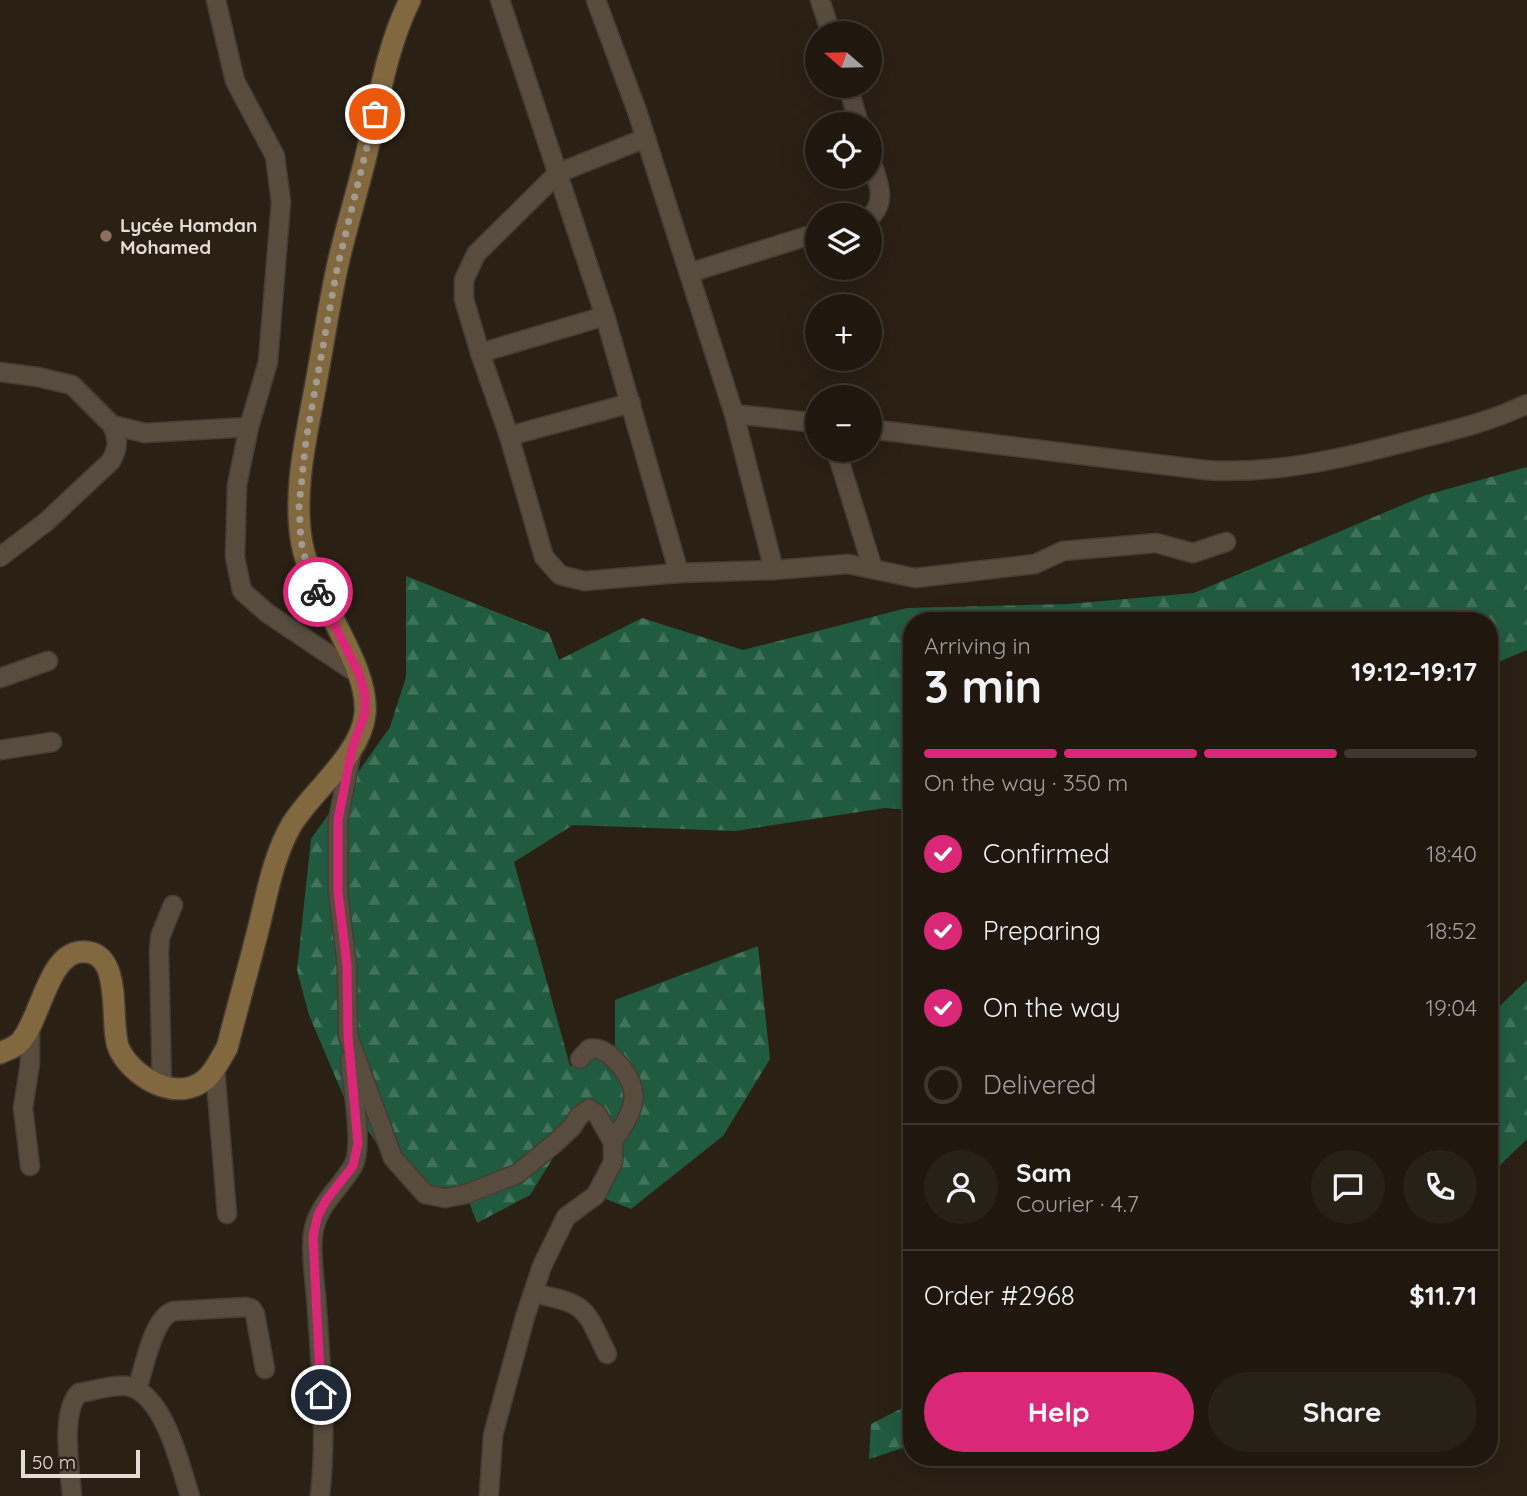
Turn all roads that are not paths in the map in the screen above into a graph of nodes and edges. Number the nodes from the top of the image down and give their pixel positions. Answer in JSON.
{"nodes":[{"id":1,"x":216,"y":0,"type":"edge"},
{"id":2,"x":410,"y":0,"type":"edge"},
{"id":3,"x":500,"y":0,"type":"edge"},
{"id":4,"x":596,"y":0,"type":"edge"},
{"id":5,"x":820,"y":0,"type":"edge"},
{"id":6,"x":827,"y":21,"type":"edge"},
{"id":7,"x":646,"y":138,"type":"junction"},
{"id":8,"x":558,"y":173,"type":"junction"},
{"id":9,"x":805,"y":237,"type":"edge"},
{"id":10,"x":689,"y":273,"type":"junction"},
{"id":11,"x":604,"y":316,"type":"junction"},
{"id":12,"x":480,"y":353,"type":"junction"},
{"id":13,"x":0,"y":372,"type":"edge"},
{"id":14,"x":631,"y":402,"type":"junction"},
{"id":15,"x":1527,"y":404,"type":"edge"},
{"id":16,"x":734,"y":414,"type":"junction"},
{"id":17,"x":805,"y":422,"type":"edge"},
{"id":18,"x":112,"y":425,"type":"junction"},
{"id":19,"x":249,"y":427,"type":"junction"},
{"id":20,"x":882,"y":430,"type":"edge"},
{"id":21,"x":509,"y":436,"type":"junction"},
{"id":22,"x":840,"y":462,"type":"edge"},
{"id":23,"x":1226,"y":542,"type":"dead end"},
{"id":24,"x":0,"y":557,"type":"edge"},
{"id":25,"x":873,"y":569,"type":"junction"},
{"id":26,"x":774,"y":570,"type":"junction"},
{"id":27,"x":679,"y":573,"type":"junction"},
{"id":28,"x":48,"y":661,"type":"dead end"},
{"id":29,"x":359,"y":674,"type":"junction"},
{"id":30,"x":0,"y":678,"type":"edge"},
{"id":31,"x":52,"y":742,"type":"dead end"},
{"id":32,"x":352,"y":749,"type":"junction"},
{"id":33,"x":0,"y":750,"type":"edge"},
{"id":34,"x":173,"y":905,"type":"dead end"},
{"id":35,"x":30,"y":1027,"type":"junction"},
{"id":36,"x":348,"y":1036,"type":"junction"},
{"id":37,"x":0,"y":1053,"type":"edge"},
{"id":38,"x":580,"y":1059,"type":"dead end"},
{"id":39,"x":215,"y":1069,"type":"junction"},
{"id":40,"x":162,"y":1087,"type":"junction"},
{"id":41,"x":613,"y":1142,"type":"junction"},
{"id":42,"x":30,"y":1166,"type":"dead end"},
{"id":43,"x":227,"y":1214,"type":"dead end"},
{"id":44,"x":533,"y":1293,"type":"junction"},
{"id":45,"x":607,"y":1354,"type":"dead end"},
{"id":46,"x":265,"y":1369,"type":"dead end"},
{"id":47,"x":137,"y":1390,"type":"junction"},
{"id":48,"x":489,"y":1494,"type":"dead end"},
{"id":49,"x":72,"y":1496,"type":"edge"},
{"id":50,"x":190,"y":1496,"type":"edge"},
{"id":51,"x":320,"y":1496,"type":"edge"}],
"edges":[{"from":1,"to":19,"type":"street"},
{"from":2,"to":29,"type":"main road"},
{"from":3,"to":8,"type":"street"},
{"from":4,"to":7,"type":"street"},
{"from":5,"to":6,"type":"street"},
{"from":7,"to":8,"type":"street"},
{"from":7,"to":10,"type":"street"},
{"from":8,"to":11,"type":"street"},
{"from":8,"to":12,"type":"street"},
{"from":9,"to":10,"type":"street"},
{"from":10,"to":16,"type":"street"},
{"from":11,"to":12,"type":"street"},
{"from":11,"to":14,"type":"street"},
{"from":12,"to":21,"type":"street"},
{"from":13,"to":18,"type":"street"},
{"from":14,"to":21,"type":"street"},
{"from":14,"to":27,"type":"street"},
{"from":15,"to":20,"type":"street"},
{"from":16,"to":17,"type":"street"},
{"from":16,"to":26,"type":"street"},
{"from":18,"to":19,"type":"street"},
{"from":18,"to":24,"type":"street"},
{"from":19,"to":29,"type":"street"},
{"from":21,"to":27,"type":"street"},
{"from":22,"to":25,"type":"street"},
{"from":23,"to":25,"type":"street"},
{"from":25,"to":26,"type":"street"},
{"from":26,"to":27,"type":"street"},
{"from":28,"to":30,"type":"street"},
{"from":29,"to":32,"type":"main road"},
{"from":31,"to":33,"type":"street"},
{"from":32,"to":36,"type":"street"},
{"from":32,"to":39,"type":"main road"},
{"from":34,"to":40,"type":"street"},
{"from":35,"to":37,"type":"main road"},
{"from":35,"to":40,"type":"main road"},
{"from":35,"to":42,"type":"street"},
{"from":36,"to":41,"type":"street"},
{"from":36,"to":51,"type":"street"},
{"from":38,"to":41,"type":"street"},
{"from":39,"to":40,"type":"main road"},
{"from":39,"to":43,"type":"street"},
{"from":41,"to":44,"type":"street"},
{"from":44,"to":45,"type":"street"},
{"from":44,"to":48,"type":"street"},
{"from":46,"to":47,"type":"street"},
{"from":47,"to":49,"type":"street"},
{"from":47,"to":50,"type":"street"}]}
